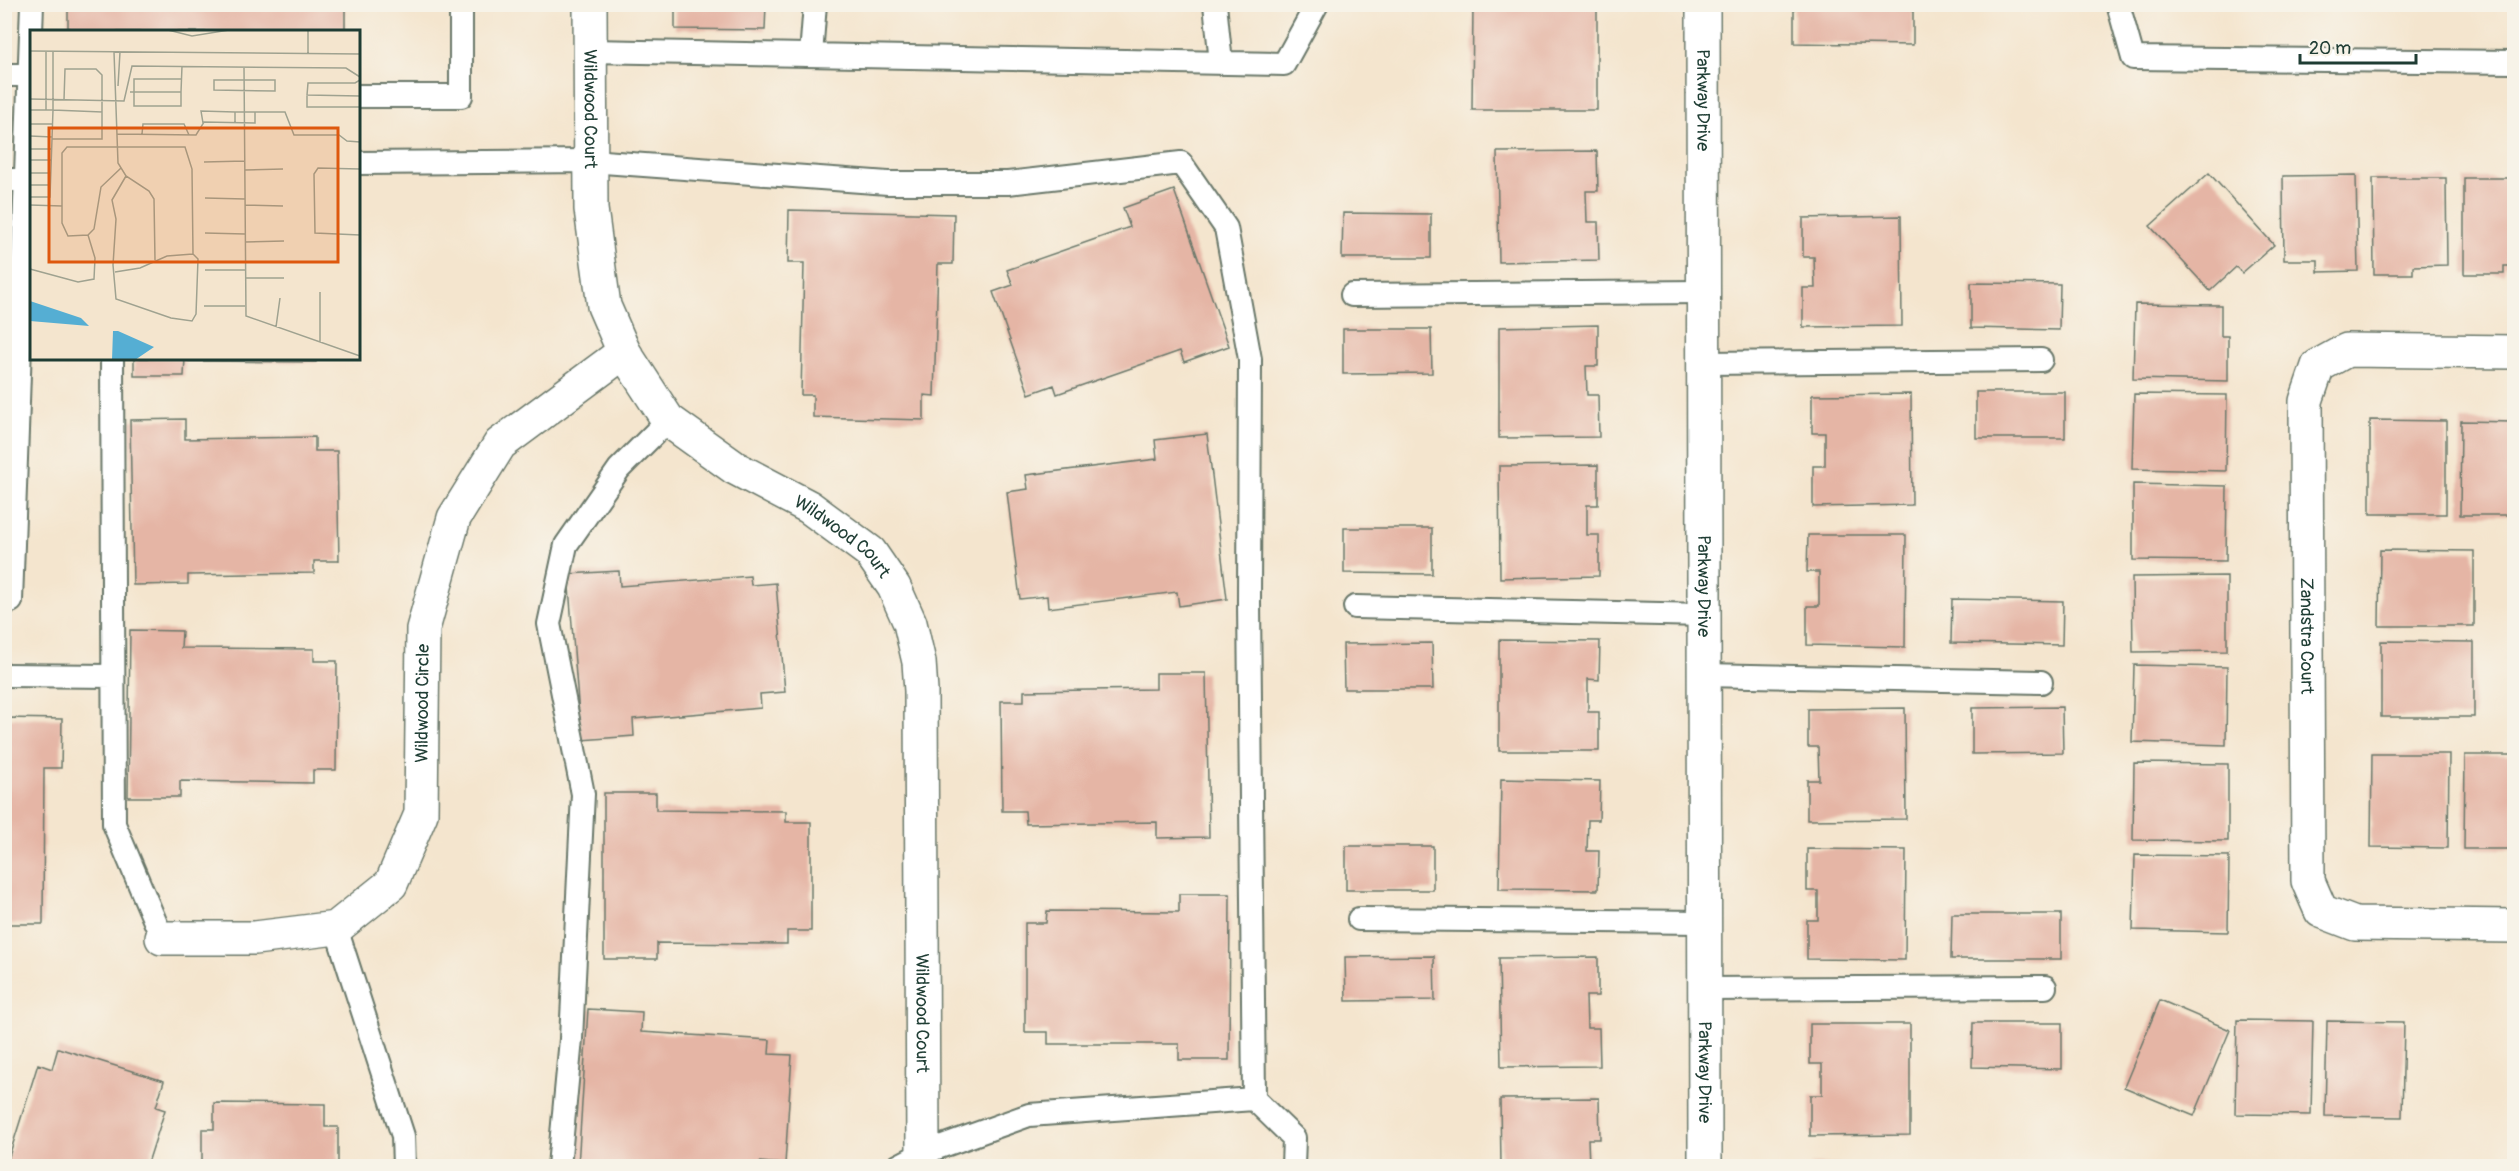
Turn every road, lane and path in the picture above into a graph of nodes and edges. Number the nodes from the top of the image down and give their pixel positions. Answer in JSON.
{"nodes":[{"id":1,"x":32,"y":4,"type":"edge"},
{"id":2,"x":461,"y":4,"type":"edge"},
{"id":3,"x":590,"y":4,"type":"edge"},
{"id":4,"x":815,"y":4,"type":"edge"},
{"id":5,"x":1215,"y":4,"type":"edge"},
{"id":6,"x":1317,"y":4,"type":"edge"},
{"id":7,"x":1703,"y":4,"type":"edge"},
{"id":8,"x":2118,"y":4,"type":"edge"},
{"id":9,"x":31,"y":30,"type":"edge"},
{"id":10,"x":590,"y":51,"type":"junction"},
{"id":11,"x":811,"y":55,"type":"junction"},
{"id":12,"x":2514,"y":62,"type":"edge"},
{"id":13,"x":1221,"y":63,"type":"junction"},
{"id":14,"x":4,"y":75,"type":"edge"},
{"id":15,"x":30,"y":90,"type":"edge"},
{"id":16,"x":360,"y":96,"type":"edge"},
{"id":17,"x":590,"y":161,"type":"junction"},
{"id":18,"x":360,"y":163,"type":"edge"},
{"id":19,"x":15,"y":180,"type":"edge"},
{"id":20,"x":13,"y":283,"type":"edge"},
{"id":21,"x":1703,"y":292,"type":"junction"},
{"id":22,"x":1352,"y":295,"type":"dead end"},
{"id":23,"x":624,"y":352,"type":"junction"},
{"id":24,"x":2514,"y":352,"type":"edge"},
{"id":25,"x":112,"y":360,"type":"edge"},
{"id":26,"x":2041,"y":360,"type":"dead end"},
{"id":27,"x":1704,"y":363,"type":"junction"},
{"id":28,"x":11,"y":389,"type":"edge"},
{"id":29,"x":668,"y":420,"type":"junction"},
{"id":30,"x":10,"y":495,"type":"edge"},
{"id":31,"x":4,"y":601,"type":"edge"},
{"id":32,"x":1355,"y":607,"type":"dead end"},
{"id":33,"x":1704,"y":615,"type":"junction"},
{"id":34,"x":4,"y":675,"type":"edge"},
{"id":35,"x":1704,"y":675,"type":"junction"},
{"id":36,"x":113,"y":676,"type":"junction"},
{"id":37,"x":2041,"y":682,"type":"dead end"},
{"id":38,"x":1359,"y":919,"type":"dead end"},
{"id":39,"x":1704,"y":922,"type":"junction"},
{"id":40,"x":2514,"y":927,"type":"edge"},
{"id":41,"x":336,"y":928,"type":"junction"},
{"id":42,"x":162,"y":938,"type":"joint"},
{"id":43,"x":2045,"y":987,"type":"dead end"},
{"id":44,"x":1705,"y":989,"type":"junction"},
{"id":45,"x":1254,"y":1099,"type":"junction"},
{"id":46,"x":911,"y":1160,"type":"edge"},
{"id":47,"x":404,"y":1167,"type":"edge"},
{"id":48,"x":559,"y":1167,"type":"edge"},
{"id":49,"x":1293,"y":1167,"type":"edge"},
{"id":50,"x":1705,"y":1167,"type":"edge"}],
"edges":[{"from":1,"to":9,"type":"lane"},
{"from":2,"to":16,"type":"lane"},
{"from":3,"to":10,"type":"street","name":"Wildwood Court"},
{"from":4,"to":11,"type":"lane"},
{"from":5,"to":13,"type":"lane"},
{"from":6,"to":13,"type":"lane"},
{"from":7,"to":21,"type":"street","name":"Parkway Drive"},
{"from":8,"to":12,"type":"lane"},
{"from":10,"to":11,"type":"lane"},
{"from":10,"to":17,"type":"street","name":"Wildwood Court"},
{"from":11,"to":13,"type":"lane"},
{"from":14,"to":15,"type":"lane"},
{"from":15,"to":19,"type":"lane"},
{"from":17,"to":18,"type":"lane"},
{"from":17,"to":23,"type":"street","name":"Wildwood Court"},
{"from":17,"to":45,"type":"lane"},
{"from":19,"to":20,"type":"lane"},
{"from":20,"to":28,"type":"lane"},
{"from":21,"to":22,"type":"lane"},
{"from":21,"to":27,"type":"street","name":"Parkway Drive"},
{"from":23,"to":29,"type":"street","name":"Wildwood Court"},
{"from":23,"to":41,"type":"street","name":"Wildwood Circle"},
{"from":24,"to":40,"type":"street","name":"Zandstra Court"},
{"from":25,"to":36,"type":"lane"},
{"from":26,"to":27,"type":"lane"},
{"from":27,"to":33,"type":"street","name":"Parkway Drive"},
{"from":28,"to":30,"type":"lane"},
{"from":29,"to":46,"type":"street","name":"Wildwood Court"},
{"from":29,"to":48,"type":"lane"},
{"from":30,"to":31,"type":"lane"},
{"from":32,"to":33,"type":"lane"},
{"from":33,"to":35,"type":"street","name":"Parkway Drive"},
{"from":34,"to":36,"type":"lane"},
{"from":35,"to":37,"type":"lane"},
{"from":35,"to":39,"type":"street","name":"Parkway Drive"},
{"from":36,"to":42,"type":"lane"},
{"from":38,"to":39,"type":"lane"},
{"from":39,"to":44,"type":"street","name":"Parkway Drive"},
{"from":41,"to":42,"type":"street"},
{"from":41,"to":47,"type":"lane"},
{"from":43,"to":44,"type":"lane"},
{"from":44,"to":50,"type":"street","name":"Parkway Drive"},
{"from":45,"to":46,"type":"lane"},
{"from":45,"to":49,"type":"lane"}]}
